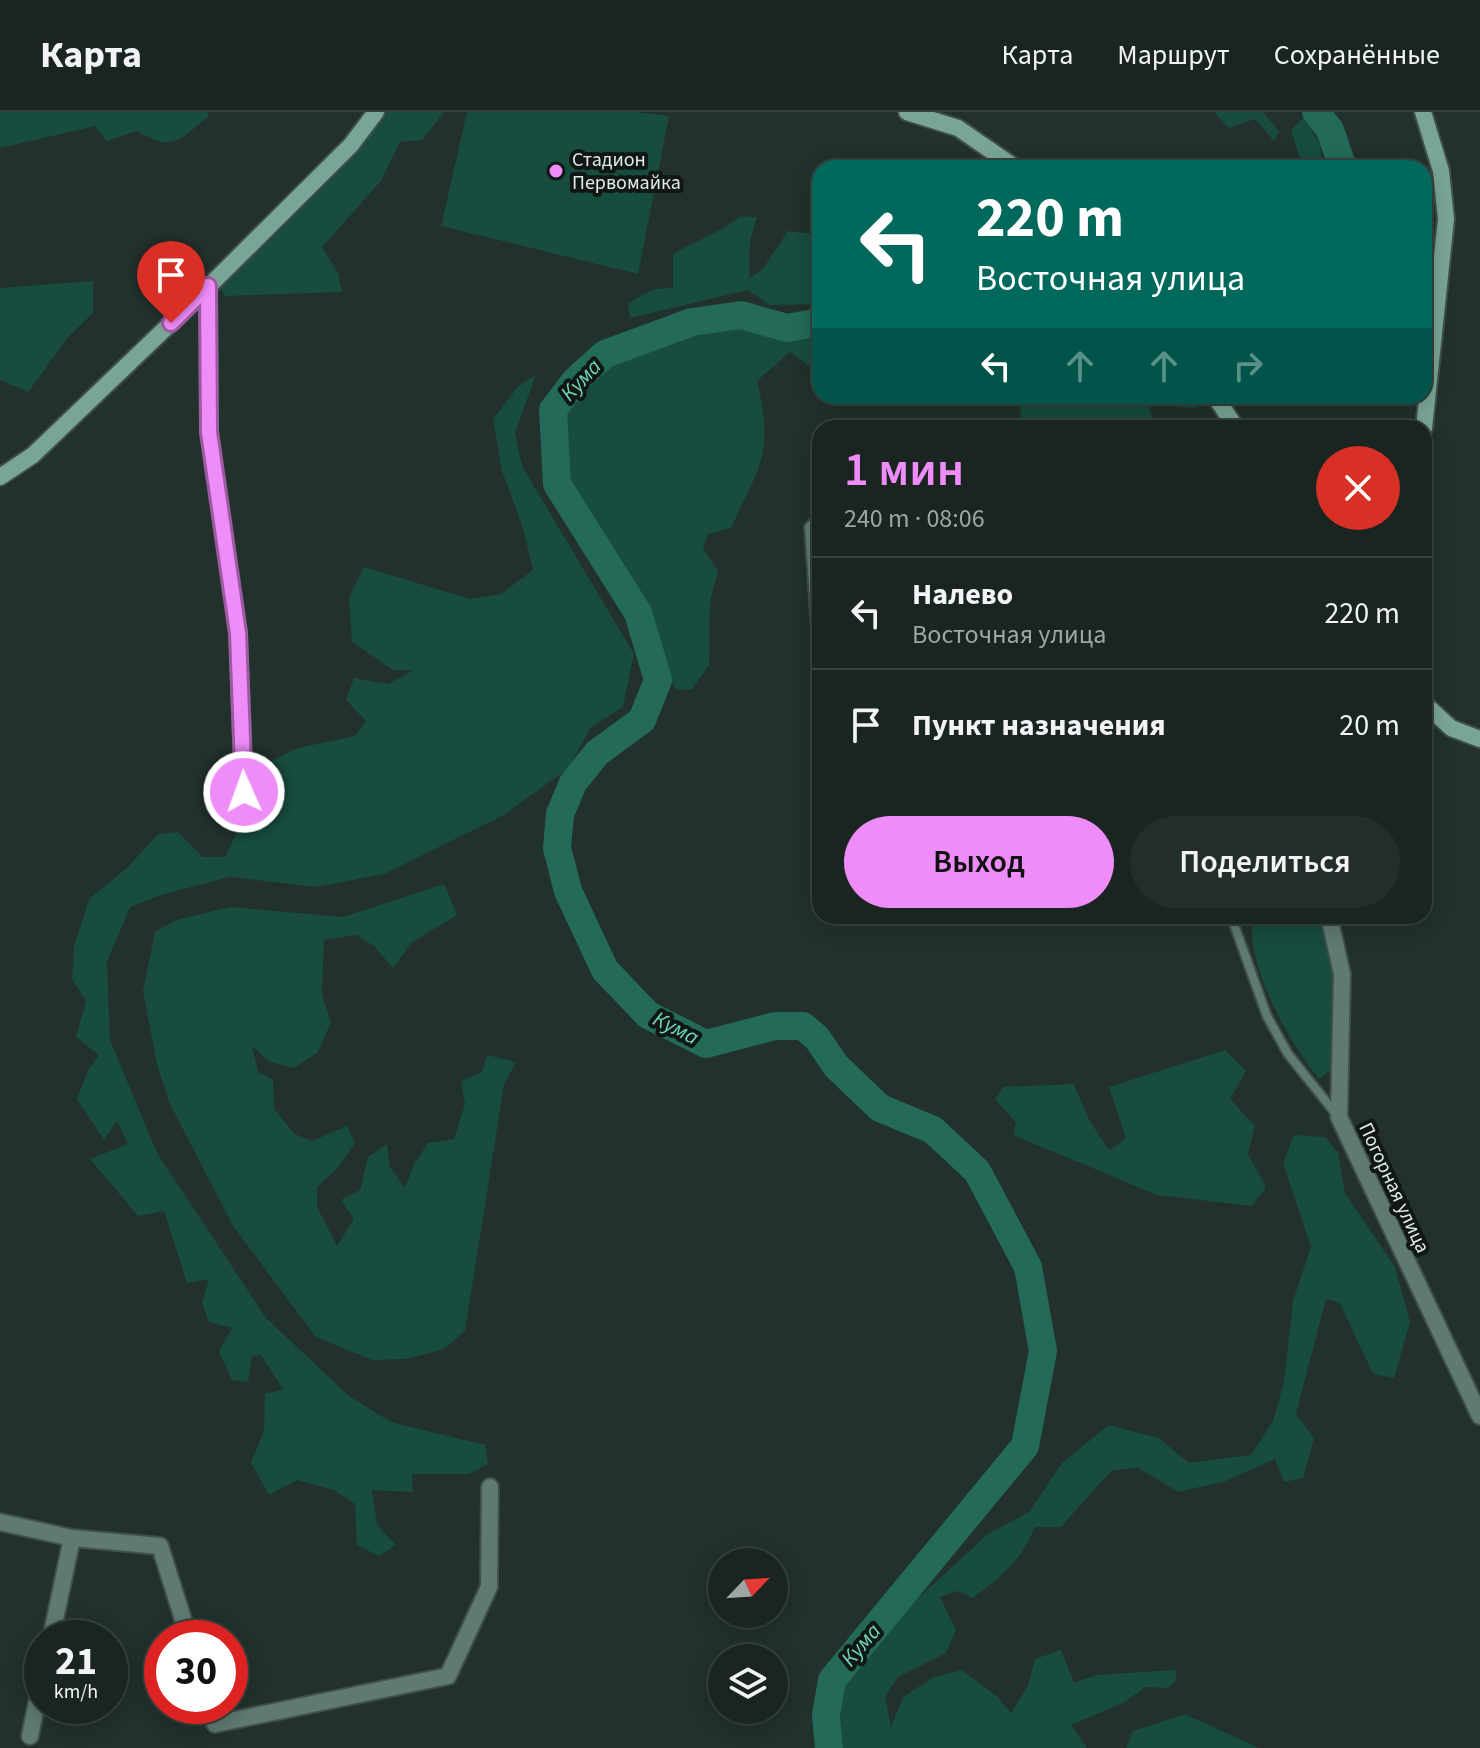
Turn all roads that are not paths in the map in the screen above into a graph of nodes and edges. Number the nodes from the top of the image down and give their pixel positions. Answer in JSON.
{"nodes":[{"id":1,"x":376,"y":112,"type":"edge"},
{"id":2,"x":907,"y":112,"type":"edge"},
{"id":3,"x":1423,"y":112,"type":"edge"},
{"id":4,"x":1004,"y":160,"type":"edge"},
{"id":5,"x":208,"y":286,"type":"junction"},
{"id":6,"x":1432,"y":352,"type":"edge"},
{"id":7,"x":0,"y":477,"type":"edge"},
{"id":8,"x":812,"y":524,"type":"edge"},
{"id":9,"x":812,"y":570,"type":"edge"},
{"id":10,"x":1432,"y":710,"type":"edge"},
{"id":11,"x":1480,"y":739,"type":"edge"},
{"id":12,"x":244,"y":792,"type":"dead end"},
{"id":13,"x":1234,"y":924,"type":"edge"},
{"id":14,"x":1331,"y":924,"type":"edge"},
{"id":15,"x":1339,"y":1117,"type":"junction"},
{"id":16,"x":1480,"y":1416,"type":"edge"},
{"id":17,"x":490,"y":1487,"type":"dead end"},
{"id":18,"x":0,"y":1522,"type":"edge"},
{"id":19,"x":72,"y":1538,"type":"junction"},
{"id":20,"x":55,"y":1620,"type":"edge"},
{"id":21,"x":183,"y":1620,"type":"edge"},
{"id":22,"x":248,"y":1717,"type":"edge"},
{"id":23,"x":32,"y":1724,"type":"edge"},
{"id":24,"x":30,"y":1736,"type":"dead end"}],
"edges":[{"from":1,"to":5,"type":"street"},
{"from":2,"to":4,"type":"street"},
{"from":3,"to":6,"type":"street"},
{"from":5,"to":7,"type":"street"},
{"from":5,"to":12,"type":"street"},
{"from":8,"to":9,"type":"lane"},
{"from":10,"to":11,"type":"street"},
{"from":13,"to":15,"type":"lane"},
{"from":14,"to":15,"type":"street","name":"Погорная улица"},
{"from":15,"to":16,"type":"street","name":"Погорная улица"},
{"from":17,"to":22,"type":"street"},
{"from":18,"to":19,"type":"street"},
{"from":19,"to":20,"type":"street"},
{"from":19,"to":21,"type":"street"},
{"from":23,"to":24,"type":"street"}]}
